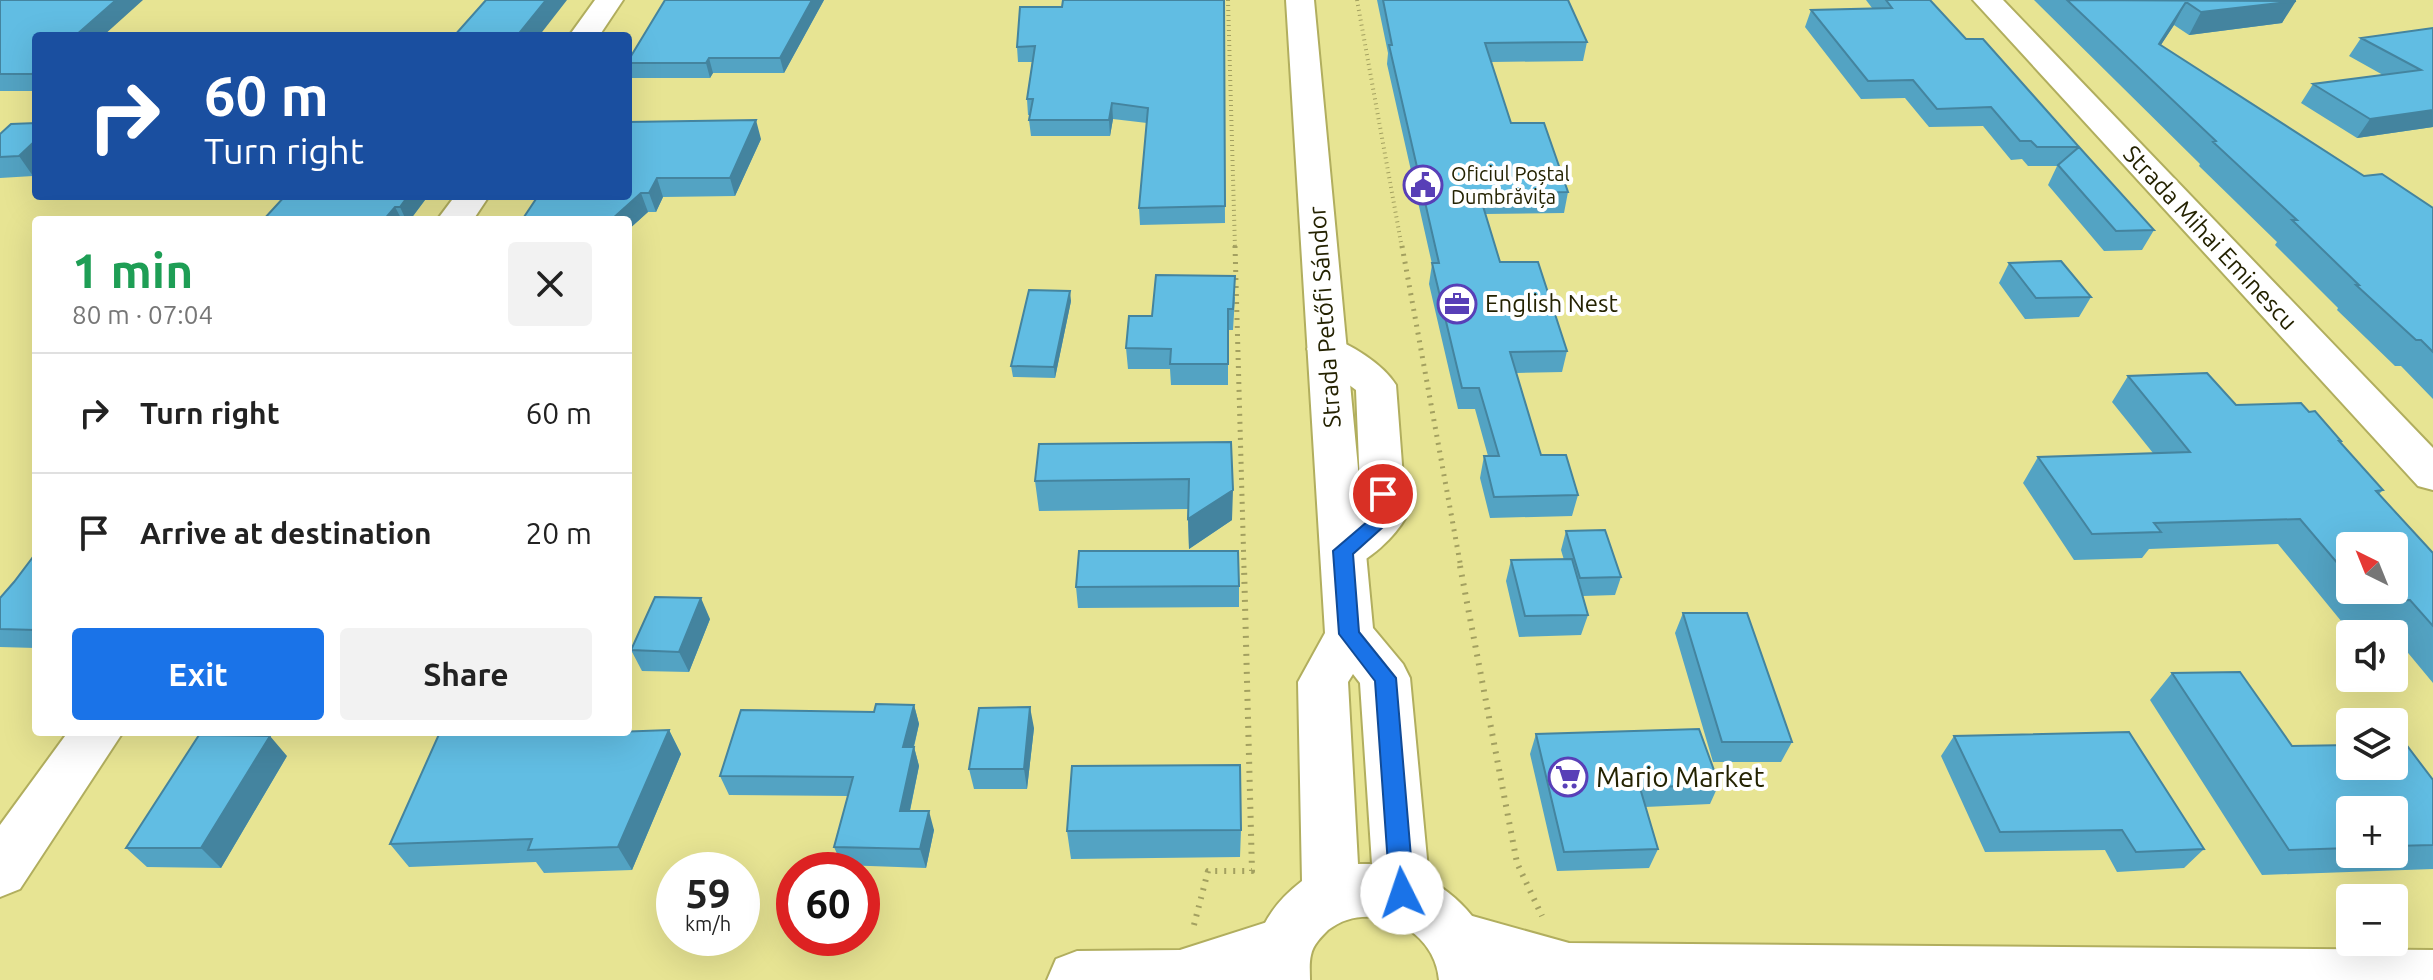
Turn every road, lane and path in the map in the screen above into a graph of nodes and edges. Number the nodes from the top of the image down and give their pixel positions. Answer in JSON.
{"nodes":[{"id":1,"x":609,"y":0,"type":"edge"},
{"id":2,"x":1228,"y":0,"type":"edge"},
{"id":3,"x":1300,"y":0,"type":"edge"},
{"id":4,"x":1357,"y":0,"type":"edge"},
{"id":5,"x":1987,"y":0,"type":"edge"},
{"id":6,"x":587,"y":32,"type":"edge"},
{"id":7,"x":2433,"y":475,"type":"edge"},
{"id":8,"x":1349,"y":634,"type":"junction"},
{"id":9,"x":94,"y":736,"type":"edge"},
{"id":10,"x":0,"y":871,"type":"edge"},
{"id":11,"x":1402,"y":893,"type":"junction"},
{"id":12,"x":1331,"y":894,"type":"junction"},
{"id":13,"x":1463,"y":960,"type":"edge"},
{"id":14,"x":1282,"y":962,"type":"edge"},
{"id":15,"x":1559,"y":976,"type":"edge"},
{"id":16,"x":2433,"y":979,"type":"edge"},
{"id":17,"x":1077,"y":980,"type":"edge"},
{"id":18,"x":1182,"y":980,"type":"edge"}],
"edges":[{"from":1,"to":6,"type":"street"},
{"from":2,"to":18,"type":"path"},
{"from":3,"to":8,"type":"street","name":"Strada Petőfi Sándor"},
{"from":4,"to":15,"type":"path"},
{"from":5,"to":7,"type":"street","name":"Strada Mihai Eminescu"},
{"from":8,"to":11,"type":"street"},
{"from":8,"to":12,"type":"street"},
{"from":9,"to":10,"type":"street"},
{"from":11,"to":12,"type":"street"},
{"from":11,"to":13,"type":"street"},
{"from":12,"to":14,"type":"street"},
{"from":13,"to":15,"type":"street"},
{"from":14,"to":18,"type":"street"},
{"from":15,"to":16,"type":"street"},
{"from":17,"to":18,"type":"street"}]}
